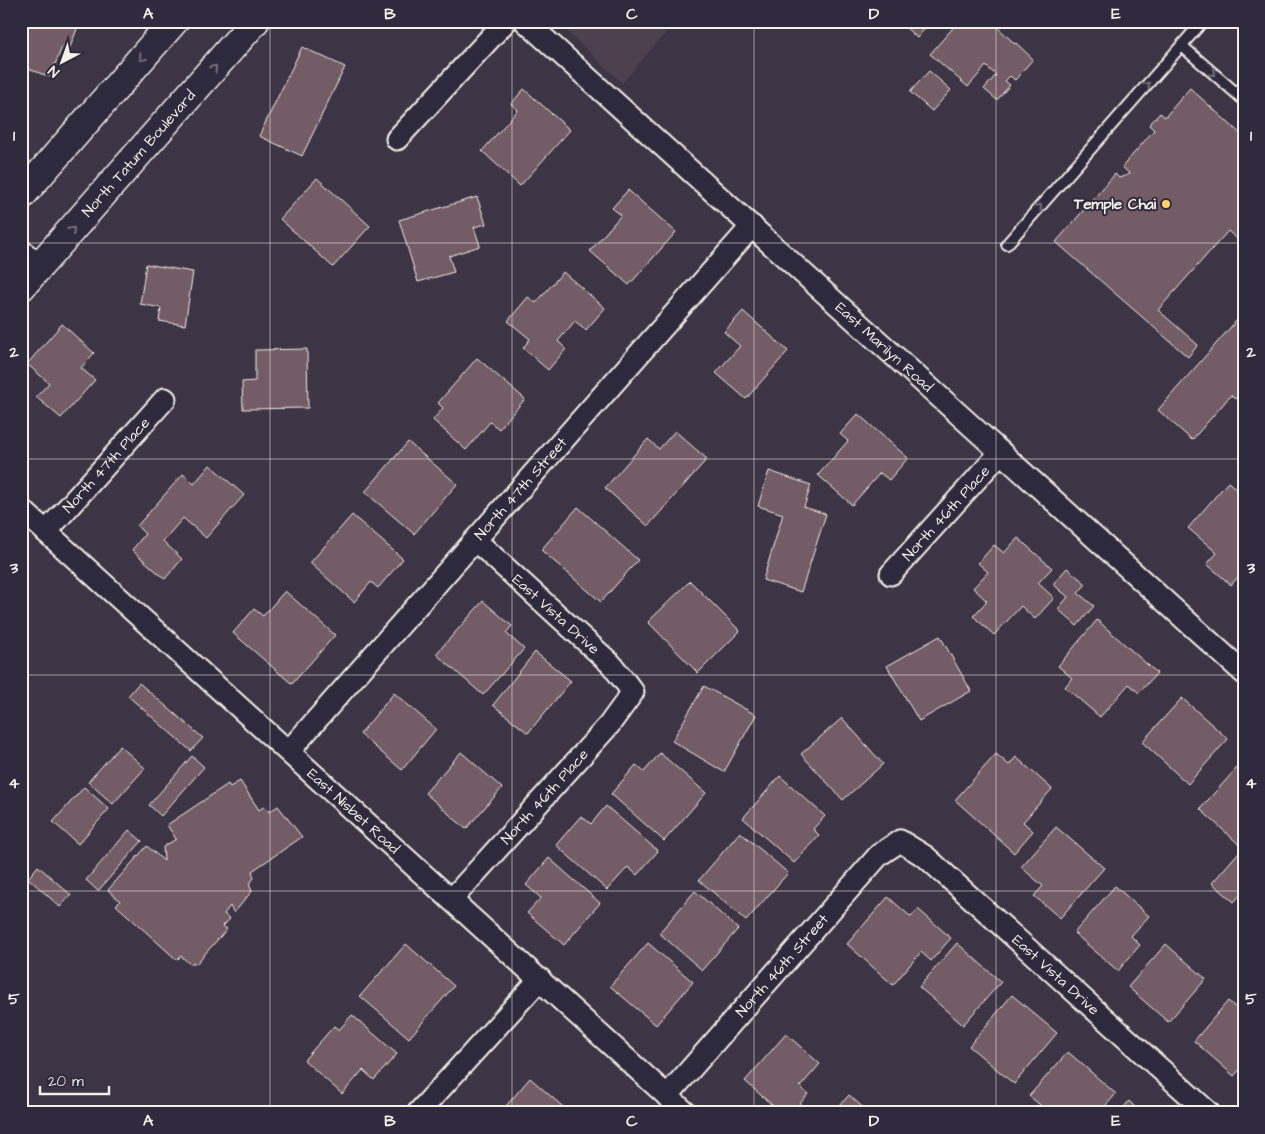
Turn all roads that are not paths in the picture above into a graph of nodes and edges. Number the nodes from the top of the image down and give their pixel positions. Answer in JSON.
{"nodes":[{"id":1,"x":174,"y":21,"type":"edge"},
{"id":2,"x":255,"y":21,"type":"edge"},
{"id":3,"x":506,"y":21,"type":"edge"},
{"id":4,"x":525,"y":21,"type":"edge"},
{"id":5,"x":1203,"y":21,"type":"edge"},
{"id":6,"x":1182,"y":46,"type":"junction"},
{"id":7,"x":1241,"y":93,"type":"edge"},
{"id":8,"x":398,"y":139,"type":"dead end"},
{"id":9,"x":21,"y":196,"type":"edge"},
{"id":10,"x":752,"y":226,"type":"junction"},
{"id":11,"x":1007,"y":244,"type":"dead end"},
{"id":12,"x":30,"y":258,"type":"edge"},
{"id":13,"x":21,"y":287,"type":"edge"},
{"id":14,"x":166,"y":399,"type":"dead end"},
{"id":15,"x":1001,"y":452,"type":"junction"},
{"id":16,"x":21,"y":509,"type":"edge"},
{"id":17,"x":46,"y":532,"type":"junction"},
{"id":18,"x":475,"y":540,"type":"junction"},
{"id":19,"x":891,"y":574,"type":"dead end"},
{"id":20,"x":1244,"y":673,"type":"edge"},
{"id":21,"x":633,"y":692,"type":"joint"},
{"id":22,"x":289,"y":751,"type":"junction"},
{"id":23,"x":900,"y":841,"type":"joint"},
{"id":24,"x":452,"y":899,"type":"junction"},
{"id":25,"x":540,"y":979,"type":"junction"},
{"id":26,"x":667,"y":1096,"type":"junction"},
{"id":27,"x":418,"y":1113,"type":"edge"},
{"id":28,"x":686,"y":1113,"type":"edge"},
{"id":29,"x":1209,"y":1113,"type":"edge"}],
"edges":[{"from":1,"to":9,"type":"main road","one_way":true},
{"from":12,"to":2,"type":"main road","name":"North Tatum Boulevard","one_way":true},
{"from":3,"to":8,"type":"street"},
{"from":4,"to":10,"type":"street","name":"East Marilyn Road"},
{"from":5,"to":6,"type":"lane"},
{"from":6,"to":7,"type":"lane","one_way":true},
{"from":11,"to":6,"type":"lane","one_way":true},
{"from":10,"to":15,"type":"street","name":"East Marilyn Road"},
{"from":10,"to":18,"type":"street","name":"North 47th Street"},
{"from":12,"to":13,"type":"main road","name":"North Tatum Boulevard"},
{"from":14,"to":17,"type":"street","name":"North 47th Place"},
{"from":15,"to":19,"type":"street","name":"North 46th Place"},
{"from":15,"to":20,"type":"street","name":"East Marilyn Road"},
{"from":16,"to":17,"type":"street","name":"East Nisbet Road"},
{"from":17,"to":22,"type":"street","name":"East Nisbet Road"},
{"from":18,"to":21,"type":"street","name":"East Vista Drive"},
{"from":18,"to":22,"type":"street","name":"North 47th Street"},
{"from":21,"to":24,"type":"street","name":"North 46th Place"},
{"from":22,"to":24,"type":"street","name":"East Nisbet Road"},
{"from":23,"to":26,"type":"street","name":"North 46th Street"},
{"from":23,"to":29,"type":"street","name":"East Vista Drive"},
{"from":24,"to":25,"type":"street","name":"East Nisbet Road"},
{"from":25,"to":26,"type":"street","name":"East Nisbet Road"},
{"from":25,"to":27,"type":"street"},
{"from":26,"to":28,"type":"street","name":"East Nisbet Road"}]}
